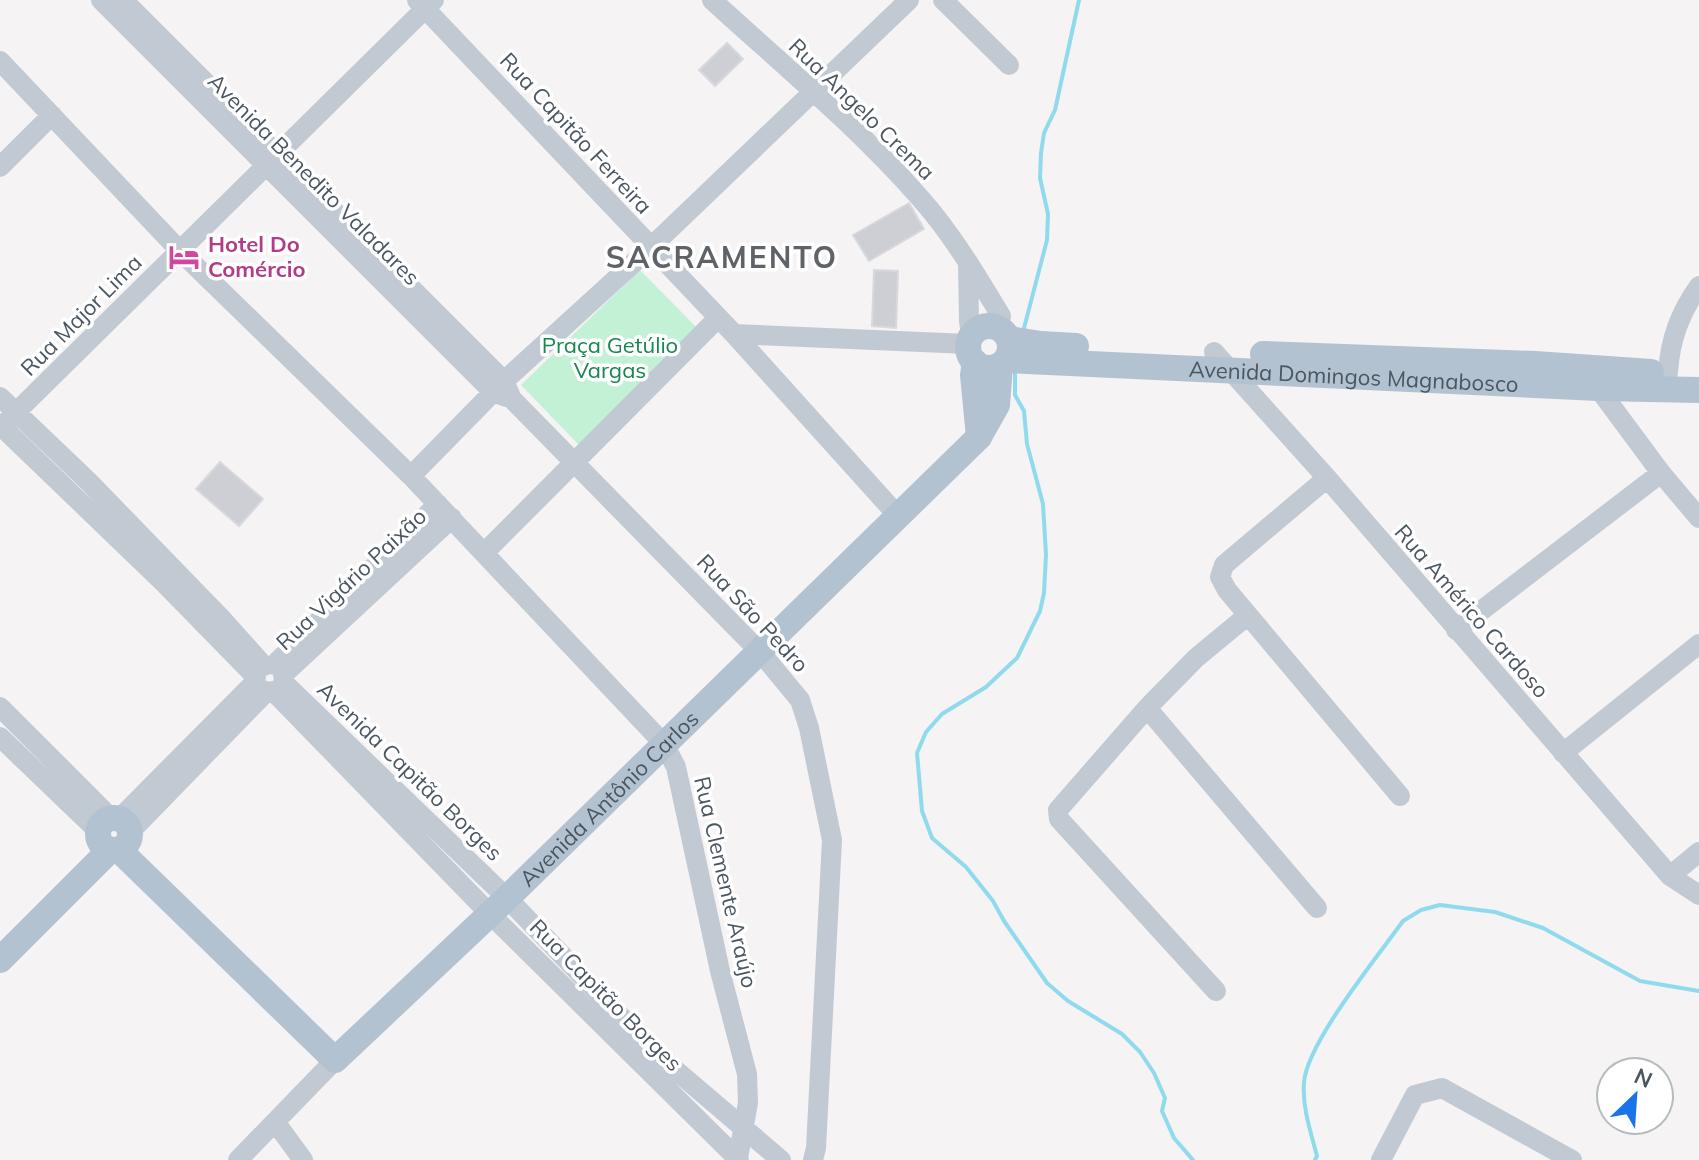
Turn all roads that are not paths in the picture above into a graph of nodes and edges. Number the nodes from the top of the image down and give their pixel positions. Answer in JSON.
{"nodes":[{"id":1,"x":101,"y":0,"type":"edge"},
{"id":2,"x":123,"y":0,"type":"edge"},
{"id":3,"x":712,"y":0,"type":"edge"},
{"id":4,"x":909,"y":0,"type":"edge"},
{"id":5,"x":943,"y":0,"type":"edge"},
{"id":6,"x":425,"y":3,"type":"edge"},
{"id":7,"x":0,"y":61,"type":"edge"},
{"id":8,"x":1009,"y":65,"type":"dead end"},
{"id":9,"x":814,"y":93,"type":"junction"},
{"id":10,"x":52,"y":115,"type":"junction"},
{"id":11,"x":271,"y":160,"type":"junction"},
{"id":12,"x":0,"y":167,"type":"edge"},
{"id":13,"x":651,"y":247,"type":"junction"},
{"id":14,"x":180,"y":251,"type":"junction"},
{"id":15,"x":968,"y":262,"type":"junction"},
{"id":16,"x":1699,"y":286,"type":"edge"},
{"id":17,"x":717,"y":319,"type":"junction"},
{"id":18,"x":734,"y":334,"type":"junction"},
{"id":19,"x":990,"y":348,"type":"junction"},
{"id":20,"x":1223,"y":361,"type":"junction"},
{"id":21,"x":1668,"y":373,"type":"junction"},
{"id":22,"x":1699,"y":373,"type":"edge"},
{"id":23,"x":1594,"y":378,"type":"junction"},
{"id":24,"x":1699,"y":390,"type":"edge"},
{"id":25,"x":503,"y":391,"type":"junction"},
{"id":26,"x":0,"y":397,"type":"edge"},
{"id":27,"x":4,"y":423,"type":"edge"},
{"id":28,"x":576,"y":462,"type":"junction"},
{"id":29,"x":1661,"y":473,"type":"junction"},
{"id":30,"x":411,"y":476,"type":"junction"},
{"id":31,"x":1327,"y":478,"type":"junction"},
{"id":32,"x":445,"y":511,"type":"junction"},
{"id":33,"x":899,"y":517,"type":"junction"},
{"id":34,"x":1699,"y":518,"type":"edge"},
{"id":35,"x":484,"y":553,"type":"junction"},
{"id":36,"x":1248,"y":615,"type":"junction"},
{"id":37,"x":1456,"y":630,"type":"junction"},
{"id":38,"x":1699,"y":644,"type":"edge"},
{"id":39,"x":761,"y":653,"type":"junction"},
{"id":40,"x":269,"y":678,"type":"junction"},
{"id":41,"x":0,"y":707,"type":"edge"},
{"id":42,"x":1147,"y":708,"type":"junction"},
{"id":43,"x":14,"y":741,"type":"edge"},
{"id":44,"x":664,"y":744,"type":"junction"},
{"id":45,"x":1563,"y":753,"type":"junction"},
{"id":46,"x":1400,"y":796,"type":"dead end"},
{"id":47,"x":115,"y":834,"type":"junction"},
{"id":48,"x":1699,"y":852,"type":"edge"},
{"id":49,"x":1670,"y":876,"type":"junction"},
{"id":50,"x":1699,"y":895,"type":"edge"},
{"id":51,"x":498,"y":906,"type":"junction"},
{"id":52,"x":1317,"y":908,"type":"dead end"},
{"id":53,"x":0,"y":935,"type":"edge"},
{"id":54,"x":0,"y":960,"type":"edge"},
{"id":55,"x":1216,"y":991,"type":"dead end"},
{"id":56,"x":341,"y":1054,"type":"junction"},
{"id":57,"x":276,"y":1123,"type":"junction"},
{"id":58,"x":744,"y":1130,"type":"junction"},
{"id":59,"x":739,"y":1159,"type":"edge"},
{"id":60,"x":238,"y":1160,"type":"edge"},
{"id":61,"x":303,"y":1160,"type":"edge"},
{"id":62,"x":781,"y":1160,"type":"edge"},
{"id":63,"x":813,"y":1160,"type":"edge"},
{"id":64,"x":1381,"y":1160,"type":"edge"},
{"id":65,"x":1572,"y":1160,"type":"edge"}],
"edges":[{"from":1,"to":11,"type":"street","name":"Avenida Benedito Valadares"},
{"from":2,"to":11,"type":"street","name":"Avenida Benedito Valadares"},
{"from":3,"to":9,"type":"street","name":"Rua Angelo Crema"},
{"from":4,"to":9,"type":"street"},
{"from":5,"to":8,"type":"street"},
{"from":6,"to":11,"type":"street","name":"Rua Major Lima"},
{"from":6,"to":13,"type":"street","name":"Rua Capitão Ferreira"},
{"from":7,"to":10,"type":"street","name":"Rua Clemente Araújo"},
{"from":9,"to":13,"type":"street"},
{"from":9,"to":15,"type":"street","name":"Rua Angelo Crema"},
{"from":10,"to":12,"type":"street"},
{"from":10,"to":14,"type":"street","name":"Rua Clemente Araújo"},
{"from":11,"to":14,"type":"street","name":"Rua Major Lima"},
{"from":11,"to":25,"type":"street","name":"Avenida Benedito Valadares"},
{"from":13,"to":17,"type":"street","name":"Rua Capitão Ferreira"},
{"from":13,"to":25,"type":"street"},
{"from":14,"to":27,"type":"street","name":"Rua Major Lima"},
{"from":14,"to":30,"type":"street","name":"Rua Clemente Araújo"},
{"from":15,"to":19,"type":"street"},
{"from":15,"to":19,"type":"street","name":"Rua Angelo Crema"},
{"from":16,"to":21,"type":"street"},
{"from":17,"to":18,"type":"street","name":"Rua Capitão Ferreira"},
{"from":17,"to":28,"type":"street"},
{"from":18,"to":19,"type":"street"},
{"from":18,"to":33,"type":"street","name":"Rua Capitão Ferreira"},
{"from":19,"to":20,"type":"main road"},
{"from":19,"to":33,"type":"main road","name":"Avenida Antônio Carlos"},
{"from":20,"to":23,"type":"main road"},
{"from":20,"to":31,"type":"street","name":"Rua Américo Cardoso"},
{"from":21,"to":22,"type":"main road"},
{"from":21,"to":23,"type":"main road"},
{"from":23,"to":24,"type":"main road"},
{"from":23,"to":29,"type":"street"},
{"from":25,"to":28,"type":"street","name":"Rua São Pedro"},
{"from":25,"to":30,"type":"street"},
{"from":26,"to":27,"type":"street","name":"Avenida Capitão Borges"},
{"from":27,"to":40,"type":"street","name":"Avenida Capitão Borges"},
{"from":28,"to":35,"type":"street"},
{"from":28,"to":39,"type":"street","name":"Rua São Pedro"},
{"from":29,"to":34,"type":"street"},
{"from":29,"to":37,"type":"street"},
{"from":30,"to":32,"type":"street","name":"Rua Clemente Araújo"},
{"from":31,"to":36,"type":"street"},
{"from":31,"to":37,"type":"street","name":"Rua Américo Cardoso"},
{"from":32,"to":35,"type":"street","name":"Rua Clemente Araújo"},
{"from":32,"to":40,"type":"street","name":"Rua Vigário Paixão"},
{"from":33,"to":39,"type":"main road","name":"Avenida Antônio Carlos"},
{"from":35,"to":44,"type":"street","name":"Rua Clemente Araújo"},
{"from":36,"to":42,"type":"street"},
{"from":36,"to":46,"type":"street"},
{"from":37,"to":45,"type":"street","name":"Rua Américo Cardoso"},
{"from":38,"to":45,"type":"street"},
{"from":39,"to":44,"type":"main road","name":"Avenida Antônio Carlos"},
{"from":39,"to":63,"type":"street","name":"Rua São Pedro"},
{"from":40,"to":47,"type":"street","name":"Rua Vigário Paixão"},
{"from":40,"to":51,"type":"street","name":"Avenida Capitão Borges"},
{"from":41,"to":43,"type":"street"},
{"from":42,"to":52,"type":"street"},
{"from":42,"to":55,"type":"street"},
{"from":43,"to":47,"type":"street"},
{"from":44,"to":51,"type":"main road","name":"Avenida Antônio Carlos"},
{"from":44,"to":58,"type":"street","name":"Rua Clemente Araújo"},
{"from":45,"to":49,"type":"street","name":"Rua Américo Cardoso"},
{"from":47,"to":53,"type":"main road"},
{"from":47,"to":54,"type":"main road"},
{"from":47,"to":56,"type":"main road"},
{"from":48,"to":49,"type":"street"},
{"from":49,"to":50,"type":"street","name":"Rua Américo Cardoso"},
{"from":51,"to":56,"type":"main road","name":"Avenida Antônio Carlos"},
{"from":51,"to":58,"type":"street","name":"Avenida Capitão Borges"},
{"from":51,"to":59,"type":"street","name":"Rua Capitão Borges"},
{"from":56,"to":57,"type":"street","name":"Avenida Antônio Carlos"},
{"from":57,"to":60,"type":"street","name":"Avenida Antônio Carlos"},
{"from":57,"to":61,"type":"street"},
{"from":58,"to":59,"type":"street","name":"Rua Clemente Araújo"},
{"from":58,"to":62,"type":"street","name":"Avenida Capitão Borges"},
{"from":64,"to":65,"type":"street"}]}
